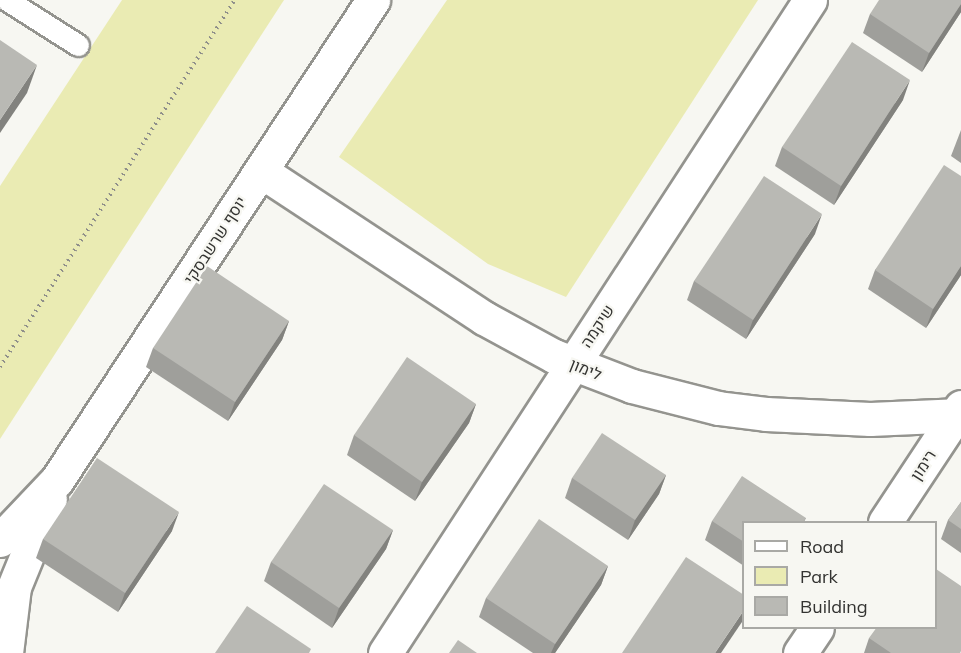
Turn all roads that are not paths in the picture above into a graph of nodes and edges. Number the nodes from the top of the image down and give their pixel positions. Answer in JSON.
{"nodes":[{"id":1,"x":8,"y":0,"type":"edge"},
{"id":2,"x":373,"y":0,"type":"edge"},
{"id":3,"x":810,"y":0,"type":"edge"},
{"id":4,"x":78,"y":45,"type":"dead end"},
{"id":5,"x":261,"y":171,"type":"junction"},
{"id":6,"x":572,"y":363,"type":"junction"},
{"id":7,"x":959,"y":413,"type":"edge"},
{"id":8,"x":57,"y":480,"type":"junction"},
{"id":9,"x":886,"y":521,"type":"edge"},
{"id":10,"x":0,"y":540,"type":"edge"},
{"id":11,"x":816,"y":629,"type":"edge"},
{"id":12,"x":0,"y":648,"type":"edge"},
{"id":13,"x":4,"y":653,"type":"edge"},
{"id":14,"x":385,"y":653,"type":"edge"},
{"id":15,"x":800,"y":653,"type":"edge"}],
"edges":[{"from":1,"to":4,"type":"lane"},
{"from":2,"to":5,"type":"street","name":"יוסף שרשבסקי"},
{"from":3,"to":6,"type":"street","name":"שיקמה"},
{"from":5,"to":6,"type":"street","name":"לימון"},
{"from":5,"to":8,"type":"street","name":"יוסף שרשבסקי"},
{"from":6,"to":7,"type":"street","name":"לימון"},
{"from":6,"to":14,"type":"street","name":"שיקמה"},
{"from":7,"to":9,"type":"street","name":"רימון"},
{"from":8,"to":10,"type":"street","name":"יוסף שרשבסקי"},
{"from":8,"to":13,"type":"street","name":"יוסף שרשבסקי"},
{"from":11,"to":15,"type":"street"},
{"from":12,"to":13,"type":"street"}]}
